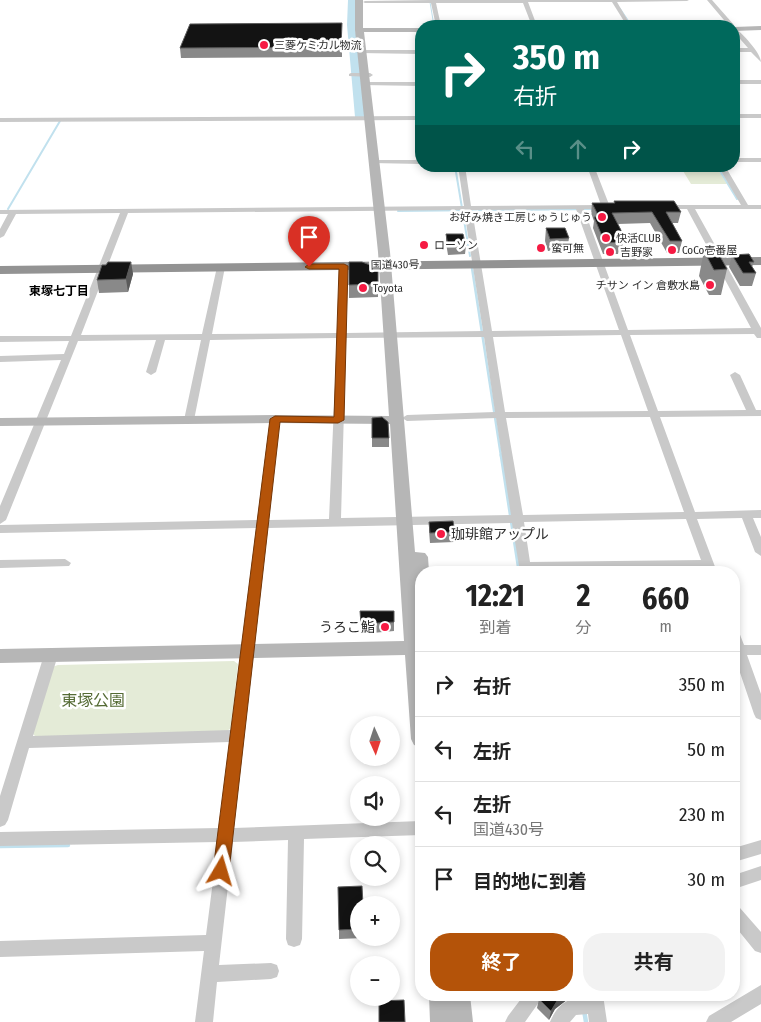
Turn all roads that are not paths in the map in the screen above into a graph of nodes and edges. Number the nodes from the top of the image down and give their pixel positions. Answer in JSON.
{"nodes":[{"id":1,"x":363,"y":0,"type":"edge"},
{"id":2,"x":524,"y":0,"type":"edge"},
{"id":3,"x":614,"y":0,"type":"edge"},
{"id":4,"x":687,"y":0,"type":"edge"},
{"id":5,"x":709,"y":0,"type":"edge"},
{"id":6,"x":433,"y":1,"type":"edge"},
{"id":7,"x":437,"y":20,"type":"edge"},
{"id":8,"x":532,"y":20,"type":"edge"},
{"id":9,"x":626,"y":20,"type":"edge"},
{"id":10,"x":726,"y":20,"type":"edge"},
{"id":11,"x":740,"y":28,"type":"edge"},
{"id":12,"x":761,"y":28,"type":"edge"},
{"id":13,"x":362,"y":30,"type":"junction"},
{"id":14,"x":415,"y":30,"type":"edge"},
{"id":15,"x":740,"y":36,"type":"edge"},
{"id":16,"x":740,"y":50,"type":"edge"},
{"id":17,"x":761,"y":50,"type":"edge"},
{"id":18,"x":752,"y":51,"type":"junction"},
{"id":19,"x":365,"y":52,"type":"junction"},
{"id":20,"x":415,"y":52,"type":"edge"},
{"id":21,"x":761,"y":60,"type":"edge"},
{"id":22,"x":351,"y":75,"type":"dead end"},
{"id":23,"x":366,"y":78,"type":"junction"},
{"id":24,"x":740,"y":82,"type":"edge"},
{"id":25,"x":761,"y":82,"type":"edge"},
{"id":26,"x":415,"y":83,"type":"edge"},
{"id":27,"x":740,"y":116,"type":"edge"},
{"id":28,"x":761,"y":116,"type":"edge"},
{"id":29,"x":373,"y":118,"type":"junction"},
{"id":30,"x":415,"y":118,"type":"edge"},
{"id":31,"x":0,"y":120,"type":"edge"},
{"id":32,"x":740,"y":160,"type":"edge"},
{"id":33,"x":761,"y":160,"type":"edge"},
{"id":34,"x":378,"y":162,"type":"junction"},
{"id":35,"x":415,"y":162,"type":"edge"},
{"id":36,"x":462,"y":172,"type":"edge"},
{"id":37,"x":592,"y":172,"type":"edge"},
{"id":38,"x":725,"y":172,"type":"edge"},
{"id":39,"x":606,"y":207,"type":"junction"},
{"id":40,"x":616,"y":207,"type":"edge"},
{"id":41,"x":656,"y":207,"type":"edge"},
{"id":42,"x":746,"y":207,"type":"junction"},
{"id":43,"x":761,"y":207,"type":"edge"},
{"id":44,"x":691,"y":208,"type":"junction"},
{"id":45,"x":383,"y":209,"type":"junction"},
{"id":46,"x":465,"y":209,"type":"junction"},
{"id":47,"x":580,"y":209,"type":"junction"},
{"id":48,"x":0,"y":212,"type":"edge"},
{"id":49,"x":125,"y":212,"type":"junction"},
{"id":50,"x":13,"y":213,"type":"junction"},
{"id":51,"x":0,"y":236,"type":"edge"},
{"id":52,"x":761,"y":257,"type":"edge"},
{"id":53,"x":719,"y":259,"type":"junction"},
{"id":54,"x":599,"y":261,"type":"junction"},
{"id":55,"x":761,"y":261,"type":"edge"},
{"id":56,"x":476,"y":262,"type":"junction"},
{"id":57,"x":389,"y":263,"type":"junction"},
{"id":58,"x":0,"y":266,"type":"edge"},
{"id":59,"x":344,"y":266,"type":"junction"},
{"id":60,"x":104,"y":267,"type":"junction"},
{"id":61,"x":221,"y":267,"type":"junction"},
{"id":62,"x":0,"y":270,"type":"edge"},
{"id":63,"x":625,"y":332,"type":"junction"},
{"id":64,"x":760,"y":333,"type":"edge"},
{"id":65,"x":484,"y":334,"type":"junction"},
{"id":66,"x":342,"y":335,"type":"junction"},
{"id":67,"x":395,"y":335,"type":"junction"},
{"id":68,"x":206,"y":336,"type":"junction"},
{"id":69,"x":161,"y":337,"type":"junction"},
{"id":70,"x":76,"y":338,"type":"junction"},
{"id":71,"x":0,"y":339,"type":"edge"},
{"id":72,"x":68,"y":357,"type":"junction"},
{"id":73,"x":0,"y":359,"type":"edge"},
{"id":74,"x":150,"y":372,"type":"dead end"},
{"id":75,"x":735,"y":375,"type":"dead end"},
{"id":76,"x":756,"y":413,"type":"edge"},
{"id":77,"x":654,"y":414,"type":"junction"},
{"id":78,"x":497,"y":416,"type":"junction"},
{"id":79,"x":275,"y":419,"type":"junction"},
{"id":80,"x":402,"y":419,"type":"junction"},
{"id":81,"x":189,"y":420,"type":"junction"},
{"id":82,"x":338,"y":420,"type":"junction"},
{"id":83,"x":0,"y":422,"type":"edge"},
{"id":84,"x":41,"y":422,"type":"junction"},
{"id":85,"x":746,"y":514,"type":"junction"},
{"id":86,"x":761,"y":514,"type":"edge"},
{"id":87,"x":691,"y":516,"type":"junction"},
{"id":88,"x":513,"y":519,"type":"junction"},
{"id":89,"x":0,"y":520,"type":"edge"},
{"id":90,"x":411,"y":522,"type":"junction"},
{"id":91,"x":335,"y":523,"type":"junction"},
{"id":92,"x":262,"y":524,"type":"junction"},
{"id":93,"x":0,"y":529,"type":"edge"},
{"id":94,"x":761,"y":552,"type":"edge"},
{"id":95,"x":65,"y":563,"type":"dead end"},
{"id":96,"x":0,"y":564,"type":"edge"},
{"id":97,"x":418,"y":566,"type":"edge"},
{"id":98,"x":525,"y":566,"type":"edge"},
{"id":99,"x":709,"y":566,"type":"edge"},
{"id":100,"x":415,"y":595,"type":"edge"},
{"id":101,"x":415,"y":650,"type":"edge"},
{"id":102,"x":740,"y":650,"type":"edge"},
{"id":103,"x":761,"y":650,"type":"edge"},
{"id":104,"x":248,"y":651,"type":"junction"},
{"id":105,"x":51,"y":655,"type":"junction"},
{"id":106,"x":0,"y":656,"type":"edge"},
{"id":107,"x":740,"y":660,"type":"edge"},
{"id":108,"x":761,"y":714,"type":"edge"},
{"id":109,"x":237,"y":736,"type":"junction"},
{"id":110,"x":23,"y":742,"type":"junction"},
{"id":111,"x":0,"y":820,"type":"edge"},
{"id":112,"x":415,"y":828,"type":"edge"},
{"id":113,"x":296,"y":833,"type":"junction"},
{"id":114,"x":226,"y":835,"type":"junction"},
{"id":115,"x":0,"y":840,"type":"edge"},
{"id":116,"x":761,"y":848,"type":"edge"},
{"id":117,"x":740,"y":853,"type":"edge"},
{"id":118,"x":761,"y":873,"type":"edge"},
{"id":119,"x":740,"y":880,"type":"edge"},
{"id":120,"x":740,"y":920,"type":"edge"},
{"id":121,"x":294,"y":939,"type":"dead end"},
{"id":122,"x":212,"y":943,"type":"junction"},
{"id":123,"x":761,"y":945,"type":"edge"},
{"id":124,"x":0,"y":949,"type":"edge"},
{"id":125,"x":271,"y":971,"type":"dead end"},
{"id":126,"x":209,"y":974,"type":"junction"},
{"id":127,"x":761,"y":994,"type":"edge"},
{"id":128,"x":441,"y":1001,"type":"edge"},
{"id":129,"x":458,"y":1001,"type":"edge"},
{"id":130,"x":530,"y":1001,"type":"edge"},
{"id":131,"x":589,"y":1002,"type":"edge"},
{"id":132,"x":204,"y":1022,"type":"edge"},
{"id":133,"x":443,"y":1022,"type":"edge"},
{"id":134,"x":460,"y":1022,"type":"edge"},
{"id":135,"x":514,"y":1022,"type":"edge"},
{"id":136,"x":560,"y":1022,"type":"edge"},
{"id":137,"x":598,"y":1022,"type":"edge"},
{"id":138,"x":715,"y":1022,"type":"edge"}],
"edges":[{"from":1,"to":6,"type":"street"},
{"from":1,"to":13,"type":"street"},
{"from":2,"to":3,"type":"street"},
{"from":2,"to":6,"type":"street"},
{"from":2,"to":8,"type":"street"},
{"from":3,"to":4,"type":"street"},
{"from":3,"to":9,"type":"street"},
{"from":5,"to":10,"type":"street"},
{"from":6,"to":7,"type":"street"},
{"from":11,"to":12,"type":"street"},
{"from":13,"to":14,"type":"street"},
{"from":13,"to":19,"type":"street"},
{"from":15,"to":18,"type":"street"},
{"from":16,"to":18,"type":"street"},
{"from":17,"to":18,"type":"street"},
{"from":18,"to":21,"type":"street"},
{"from":19,"to":20,"type":"street"},
{"from":19,"to":23,"type":"street"},
{"from":22,"to":23,"type":"street"},
{"from":23,"to":26,"type":"street"},
{"from":23,"to":29,"type":"street"},
{"from":24,"to":25,"type":"street"},
{"from":27,"to":28,"type":"street"},
{"from":29,"to":30,"type":"street"},
{"from":29,"to":31,"type":"street"},
{"from":29,"to":34,"type":"street"},
{"from":32,"to":33,"type":"street"},
{"from":34,"to":35,"type":"street"},
{"from":34,"to":45,"type":"street"},
{"from":36,"to":46,"type":"street"},
{"from":37,"to":39,"type":"street"},
{"from":38,"to":42,"type":"street"},
{"from":39,"to":40,"type":"street"},
{"from":39,"to":47,"type":"street"},
{"from":41,"to":44,"type":"street"},
{"from":42,"to":43,"type":"street"},
{"from":42,"to":44,"type":"street"},
{"from":44,"to":53,"type":"street"},
{"from":45,"to":46,"type":"street"},
{"from":45,"to":49,"type":"street"},
{"from":45,"to":57,"type":"street"},
{"from":46,"to":47,"type":"street"},
{"from":46,"to":56,"type":"street"},
{"from":47,"to":54,"type":"street"},
{"from":48,"to":50,"type":"street"},
{"from":49,"to":50,"type":"street"},
{"from":49,"to":60,"type":"street"},
{"from":50,"to":51,"type":"street"},
{"from":52,"to":53,"type":"highway","name":"国道430号"},
{"from":53,"to":54,"type":"highway","name":"国道430号"},
{"from":53,"to":55,"type":"highway","name":"国道430号"},
{"from":53,"to":64,"type":"street"},
{"from":54,"to":56,"type":"highway","name":"国道430号"},
{"from":54,"to":63,"type":"street"},
{"from":56,"to":57,"type":"highway","name":"国道430号"},
{"from":56,"to":65,"type":"street"},
{"from":57,"to":59,"type":"highway","name":"国道430号"},
{"from":57,"to":60,"type":"highway","name":"国道430号"},
{"from":57,"to":67,"type":"street"},
{"from":58,"to":60,"type":"highway","name":"国道430号"},
{"from":59,"to":61,"type":"highway","name":"国道430号"},
{"from":59,"to":66,"type":"street"},
{"from":60,"to":61,"type":"highway","name":"国道430号"},
{"from":60,"to":62,"type":"highway","name":"国道430号"},
{"from":60,"to":70,"type":"street"},
{"from":61,"to":68,"type":"street"},
{"from":63,"to":64,"type":"street"},
{"from":63,"to":65,"type":"street"},
{"from":63,"to":77,"type":"street"},
{"from":65,"to":67,"type":"street"},
{"from":65,"to":78,"type":"street"},
{"from":66,"to":67,"type":"street"},
{"from":66,"to":68,"type":"street"},
{"from":66,"to":82,"type":"street"},
{"from":67,"to":80,"type":"street"},
{"from":68,"to":69,"type":"street"},
{"from":68,"to":81,"type":"street"},
{"from":69,"to":70,"type":"street"},
{"from":69,"to":74,"type":"street"},
{"from":70,"to":71,"type":"street"},
{"from":70,"to":72,"type":"street"},
{"from":72,"to":73,"type":"street"},
{"from":72,"to":84,"type":"street"},
{"from":75,"to":76,"type":"street"},
{"from":76,"to":77,"type":"street"},
{"from":77,"to":78,"type":"street"},
{"from":77,"to":87,"type":"street"},
{"from":78,"to":80,"type":"street"},
{"from":78,"to":88,"type":"street"},
{"from":79,"to":81,"type":"street"},
{"from":79,"to":82,"type":"street"},
{"from":79,"to":92,"type":"street"},
{"from":80,"to":82,"type":"street"},
{"from":80,"to":90,"type":"street"},
{"from":81,"to":84,"type":"street"},
{"from":82,"to":91,"type":"street"},
{"from":83,"to":84,"type":"street"},
{"from":84,"to":89,"type":"street"},
{"from":85,"to":86,"type":"street"},
{"from":85,"to":87,"type":"street"},
{"from":85,"to":94,"type":"street"},
{"from":87,"to":88,"type":"street"},
{"from":87,"to":99,"type":"street"},
{"from":88,"to":90,"type":"street"},
{"from":88,"to":98,"type":"street"},
{"from":90,"to":91,"type":"street"},
{"from":90,"to":97,"type":"street"},
{"from":90,"to":100,"type":"street"},
{"from":91,"to":92,"type":"street"},
{"from":92,"to":93,"type":"street"},
{"from":92,"to":104,"type":"street"},
{"from":95,"to":96,"type":"street"},
{"from":101,"to":104,"type":"street"},
{"from":102,"to":103,"type":"street"},
{"from":104,"to":105,"type":"street"},
{"from":104,"to":109,"type":"street"},
{"from":105,"to":106,"type":"street"},
{"from":105,"to":110,"type":"street"},
{"from":107,"to":108,"type":"street"},
{"from":109,"to":110,"type":"street"},
{"from":109,"to":114,"type":"street"},
{"from":110,"to":111,"type":"street"},
{"from":112,"to":113,"type":"street"},
{"from":113,"to":114,"type":"street"},
{"from":113,"to":121,"type":"street"},
{"from":114,"to":115,"type":"street"},
{"from":114,"to":122,"type":"street"},
{"from":116,"to":117,"type":"street"},
{"from":118,"to":119,"type":"street"},
{"from":120,"to":123,"type":"street"},
{"from":122,"to":124,"type":"street"},
{"from":122,"to":126,"type":"street"},
{"from":125,"to":126,"type":"street"},
{"from":126,"to":132,"type":"street"},
{"from":127,"to":138,"type":"street"},
{"from":128,"to":133,"type":"street"},
{"from":129,"to":134,"type":"street"},
{"from":130,"to":135,"type":"street"},
{"from":131,"to":136,"type":"street"},
{"from":131,"to":137,"type":"street"}]}
